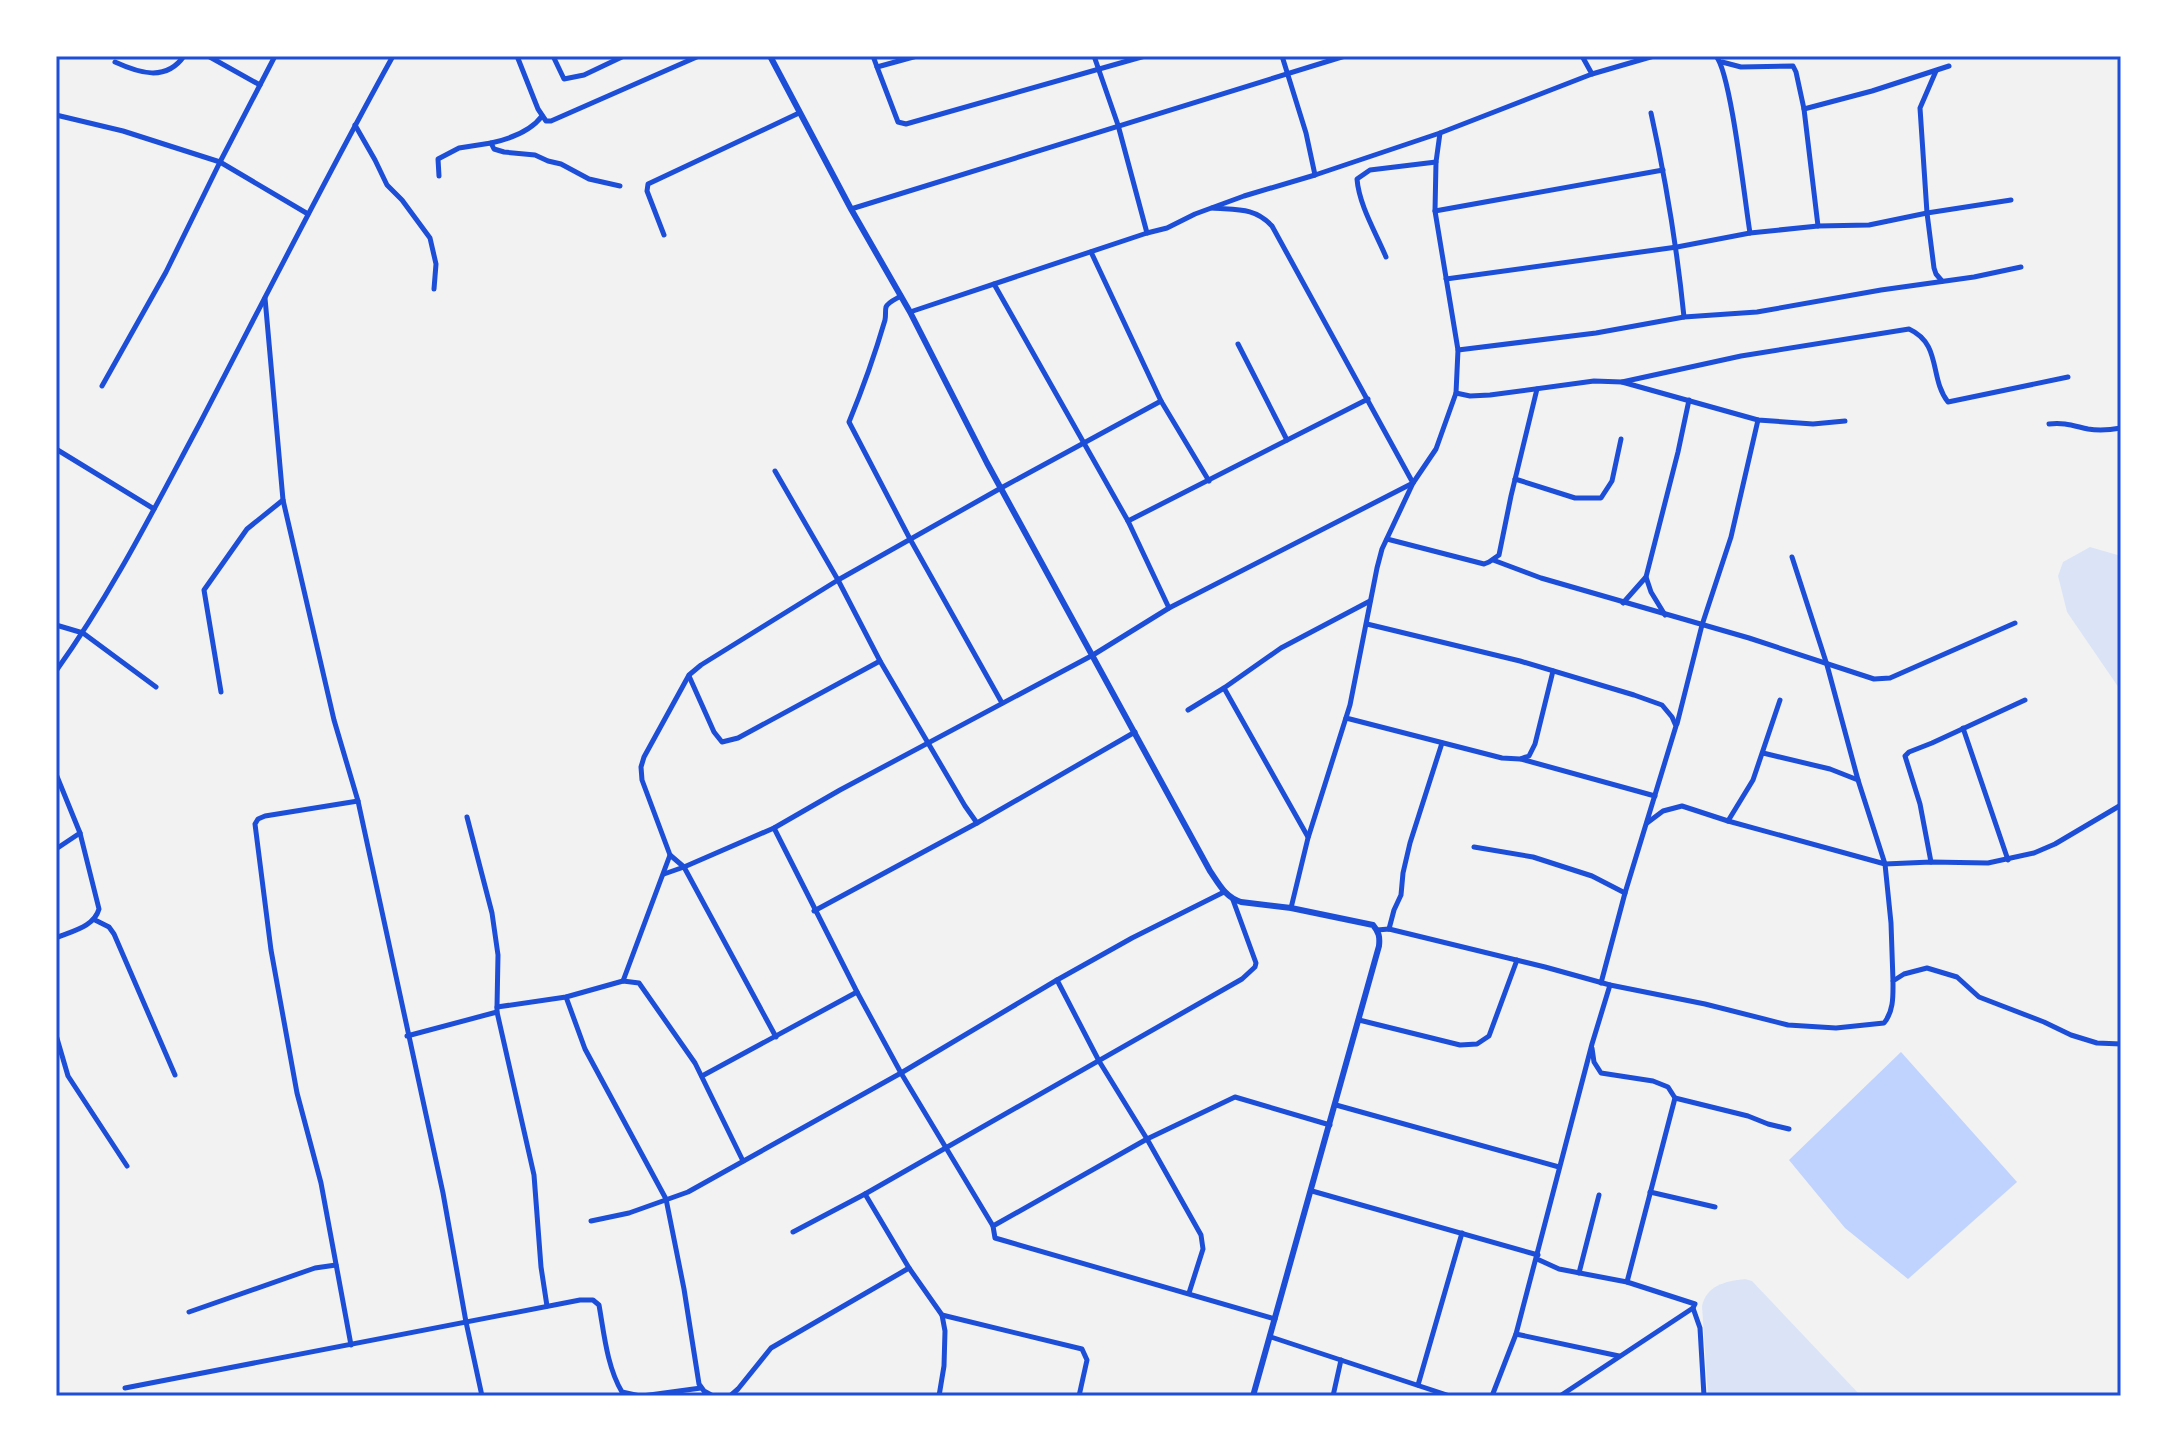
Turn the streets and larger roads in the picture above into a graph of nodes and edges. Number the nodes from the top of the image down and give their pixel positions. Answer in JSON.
{"nodes":[{"id":1,"x":184,"y":56,"type":"edge"},
{"id":2,"x":208,"y":56,"type":"edge"},
{"id":3,"x":275,"y":56,"type":"edge"},
{"id":4,"x":393,"y":56,"type":"edge"},
{"id":5,"x":517,"y":56,"type":"edge"},
{"id":6,"x":553,"y":56,"type":"edge"},
{"id":7,"x":624,"y":56,"type":"edge"},
{"id":8,"x":699,"y":56,"type":"edge"},
{"id":9,"x":770,"y":56,"type":"edge"},
{"id":10,"x":873,"y":56,"type":"edge"},
{"id":11,"x":917,"y":56,"type":"edge"},
{"id":12,"x":1094,"y":56,"type":"edge"},
{"id":13,"x":1145,"y":56,"type":"edge"},
{"id":14,"x":1282,"y":56,"type":"edge"},
{"id":15,"x":1345,"y":56,"type":"edge"},
{"id":16,"x":1582,"y":56,"type":"edge"},
{"id":17,"x":1654,"y":56,"type":"edge"},
{"id":18,"x":1716,"y":56,"type":"edge"},
{"id":19,"x":691,"y":58,"type":"edge"},
{"id":20,"x":1330,"y":58,"type":"edge"},
{"id":21,"x":897,"y":59,"type":"edge"},
{"id":22,"x":115,"y":62,"type":"dead end"},
{"id":23,"x":1722,"y":62,"type":"junction"},
{"id":24,"x":1949,"y":66,"type":"dead end"},
{"id":25,"x":877,"y":67,"type":"junction"},
{"id":26,"x":1098,"y":70,"type":"junction"},
{"id":27,"x":1936,"y":71,"type":"junction"},
{"id":28,"x":1287,"y":73,"type":"junction"},
{"id":29,"x":1592,"y":74,"type":"junction"},
{"id":30,"x":260,"y":85,"type":"junction"},
{"id":31,"x":1804,"y":109,"type":"junction"},
{"id":32,"x":799,"y":113,"type":"junction"},
{"id":33,"x":1651,"y":113,"type":"dead end"},
{"id":34,"x":56,"y":115,"type":"edge"},
{"id":35,"x":542,"y":116,"type":"junction"},
{"id":36,"x":355,"y":124,"type":"junction"},
{"id":37,"x":1118,"y":125,"type":"junction"},
{"id":38,"x":1440,"y":133,"type":"junction"},
{"id":39,"x":491,"y":143,"type":"junction"},
{"id":40,"x":220,"y":162,"type":"junction"},
{"id":41,"x":1436,"y":162,"type":"junction"},
{"id":42,"x":1663,"y":170,"type":"junction"},
{"id":43,"x":1315,"y":175,"type":"junction"},
{"id":44,"x":439,"y":176,"type":"dead end"},
{"id":45,"x":620,"y":186,"type":"dead end"},
{"id":46,"x":2011,"y":200,"type":"dead end"},
{"id":47,"x":1212,"y":208,"type":"junction"},
{"id":48,"x":851,"y":209,"type":"junction"},
{"id":49,"x":1435,"y":211,"type":"junction"},
{"id":50,"x":1927,"y":213,"type":"junction"},
{"id":51,"x":308,"y":214,"type":"junction"},
{"id":52,"x":1818,"y":226,"type":"junction"},
{"id":53,"x":1147,"y":233,"type":"junction"},
{"id":54,"x":1750,"y":233,"type":"junction"},
{"id":55,"x":664,"y":235,"type":"dead end"},
{"id":56,"x":1677,"y":247,"type":"junction"},
{"id":57,"x":1091,"y":252,"type":"junction"},
{"id":58,"x":1386,"y":257,"type":"dead end"},
{"id":59,"x":2021,"y":267,"type":"dead end"},
{"id":60,"x":1446,"y":279,"type":"junction"},
{"id":61,"x":1943,"y":281,"type":"junction"},
{"id":62,"x":994,"y":284,"type":"junction"},
{"id":63,"x":434,"y":289,"type":"dead end"},
{"id":64,"x":901,"y":296,"type":"junction"},
{"id":65,"x":265,"y":298,"type":"junction"},
{"id":66,"x":910,"y":312,"type":"junction"},
{"id":67,"x":1684,"y":317,"type":"junction"},
{"id":68,"x":1238,"y":344,"type":"dead end"},
{"id":69,"x":1458,"y":350,"type":"junction"},
{"id":70,"x":2068,"y":377,"type":"dead end"},
{"id":71,"x":1622,"y":382,"type":"junction"},
{"id":72,"x":102,"y":386,"type":"dead end"},
{"id":73,"x":1537,"y":389,"type":"junction"},
{"id":74,"x":1456,"y":393,"type":"junction"},
{"id":75,"x":1368,"y":399,"type":"junction"},
{"id":76,"x":1689,"y":400,"type":"junction"},
{"id":77,"x":1161,"y":401,"type":"junction"},
{"id":78,"x":1758,"y":420,"type":"junction"},
{"id":79,"x":1845,"y":421,"type":"dead end"},
{"id":80,"x":2049,"y":424,"type":"dead end"},
{"id":81,"x":2121,"y":428,"type":"edge"},
{"id":82,"x":1621,"y":439,"type":"dead end"},
{"id":83,"x":1287,"y":440,"type":"junction"},
{"id":84,"x":1085,"y":443,"type":"junction"},
{"id":85,"x":56,"y":449,"type":"edge"},
{"id":86,"x":775,"y":471,"type":"dead end"},
{"id":87,"x":1515,"y":479,"type":"junction"},
{"id":88,"x":1209,"y":481,"type":"junction"},
{"id":89,"x":1413,"y":483,"type":"junction"},
{"id":90,"x":1001,"y":488,"type":"junction"},
{"id":91,"x":283,"y":500,"type":"junction"},
{"id":92,"x":154,"y":510,"type":"junction"},
{"id":93,"x":1128,"y":521,"type":"junction"},
{"id":94,"x":910,"y":539,"type":"junction"},
{"id":95,"x":1387,"y":539,"type":"junction"},
{"id":96,"x":1792,"y":557,"type":"dead end"},
{"id":97,"x":1493,"y":560,"type":"junction"},
{"id":98,"x":1646,"y":577,"type":"junction"},
{"id":99,"x":838,"y":580,"type":"junction"},
{"id":100,"x":1371,"y":600,"type":"junction"},
{"id":101,"x":1623,"y":603,"type":"junction"},
{"id":102,"x":1169,"y":608,"type":"junction"},
{"id":103,"x":1665,"y":615,"type":"junction"},
{"id":104,"x":2015,"y":623,"type":"dead end"},
{"id":105,"x":1366,"y":624,"type":"junction"},
{"id":106,"x":56,"y":625,"type":"edge"},
{"id":107,"x":1702,"y":625,"type":"junction"},
{"id":108,"x":83,"y":633,"type":"junction"},
{"id":109,"x":1093,"y":655,"type":"junction"},
{"id":110,"x":880,"y":661,"type":"junction"},
{"id":111,"x":1827,"y":665,"type":"junction"},
{"id":112,"x":56,"y":671,"type":"edge"},
{"id":113,"x":1553,"y":671,"type":"junction"},
{"id":114,"x":689,"y":675,"type":"junction"},
{"id":115,"x":156,"y":687,"type":"dead end"},
{"id":116,"x":1224,"y":688,"type":"junction"},
{"id":117,"x":221,"y":692,"type":"dead end"},
{"id":118,"x":1780,"y":700,"type":"dead end"},
{"id":119,"x":2025,"y":700,"type":"dead end"},
{"id":120,"x":1002,"y":703,"type":"junction"},
{"id":121,"x":1188,"y":710,"type":"dead end"},
{"id":122,"x":1346,"y":718,"type":"junction"},
{"id":123,"x":1676,"y":726,"type":"junction"},
{"id":124,"x":1963,"y":728,"type":"junction"},
{"id":125,"x":1135,"y":732,"type":"junction"},
{"id":126,"x":928,"y":743,"type":"junction"},
{"id":127,"x":1442,"y":743,"type":"junction"},
{"id":128,"x":1763,"y":753,"type":"junction"},
{"id":129,"x":1520,"y":759,"type":"junction"},
{"id":130,"x":56,"y":774,"type":"edge"},
{"id":131,"x":1858,"y":780,"type":"junction"},
{"id":132,"x":1655,"y":796,"type":"junction"},
{"id":133,"x":358,"y":801,"type":"junction"},
{"id":134,"x":2121,"y":805,"type":"edge"},
{"id":135,"x":467,"y":817,"type":"dead end"},
{"id":136,"x":1728,"y":821,"type":"junction"},
{"id":137,"x":977,"y":823,"type":"junction"},
{"id":138,"x":1647,"y":824,"type":"junction"},
{"id":139,"x":774,"y":828,"type":"junction"},
{"id":140,"x":80,"y":833,"type":"junction"},
{"id":141,"x":1308,"y":838,"type":"junction"},
{"id":142,"x":1474,"y":847,"type":"dead end"},
{"id":143,"x":56,"y":849,"type":"edge"},
{"id":144,"x":670,"y":855,"type":"junction"},
{"id":145,"x":2008,"y":860,"type":"junction"},
{"id":146,"x":1931,"y":862,"type":"junction"},
{"id":147,"x":1885,"y":864,"type":"junction"},
{"id":148,"x":684,"y":867,"type":"junction"},
{"id":149,"x":664,"y":874,"type":"junction"},
{"id":150,"x":1224,"y":892,"type":"junction"},
{"id":151,"x":1625,"y":893,"type":"junction"},
{"id":152,"x":1233,"y":900,"type":"junction"},
{"id":153,"x":1291,"y":908,"type":"junction"},
{"id":154,"x":814,"y":911,"type":"junction"},
{"id":155,"x":95,"y":920,"type":"junction"},
{"id":156,"x":1389,"y":929,"type":"junction"},
{"id":157,"x":1377,"y":930,"type":"junction"},
{"id":158,"x":56,"y":938,"type":"edge"},
{"id":159,"x":1517,"y":960,"type":"junction"},
{"id":160,"x":1057,"y":980,"type":"junction"},
{"id":161,"x":623,"y":981,"type":"junction"},
{"id":162,"x":1893,"y":981,"type":"junction"},
{"id":163,"x":1601,"y":983,"type":"junction"},
{"id":164,"x":1610,"y":985,"type":"junction"},
{"id":165,"x":857,"y":992,"type":"junction"},
{"id":166,"x":566,"y":997,"type":"junction"},
{"id":167,"x":497,"y":1010,"type":"junction"},
{"id":168,"x":1359,"y":1020,"type":"junction"},
{"id":169,"x":56,"y":1035,"type":"edge"},
{"id":170,"x":407,"y":1036,"type":"junction"},
{"id":171,"x":776,"y":1037,"type":"junction"},
{"id":172,"x":1592,"y":1044,"type":"junction"},
{"id":173,"x":2121,"y":1044,"type":"edge"},
{"id":174,"x":1099,"y":1061,"type":"junction"},
{"id":175,"x":901,"y":1073,"type":"junction"},
{"id":176,"x":175,"y":1075,"type":"dead end"},
{"id":177,"x":702,"y":1076,"type":"junction"},
{"id":178,"x":1675,"y":1098,"type":"junction"},
{"id":179,"x":1336,"y":1105,"type":"junction"},
{"id":180,"x":1330,"y":1125,"type":"junction"},
{"id":181,"x":1789,"y":1129,"type":"dead end"},
{"id":182,"x":1147,"y":1139,"type":"junction"},
{"id":183,"x":946,"y":1148,"type":"junction"},
{"id":184,"x":743,"y":1161,"type":"junction"},
{"id":185,"x":127,"y":1166,"type":"dead end"},
{"id":186,"x":1559,"y":1167,"type":"junction"},
{"id":187,"x":1312,"y":1191,"type":"junction"},
{"id":188,"x":1650,"y":1192,"type":"junction"},
{"id":189,"x":865,"y":1194,"type":"junction"},
{"id":190,"x":1599,"y":1195,"type":"dead end"},
{"id":191,"x":666,"y":1199,"type":"junction"},
{"id":192,"x":1715,"y":1207,"type":"dead end"},
{"id":193,"x":591,"y":1221,"type":"dead end"},
{"id":194,"x":993,"y":1226,"type":"junction"},
{"id":195,"x":793,"y":1232,"type":"dead end"},
{"id":196,"x":1462,"y":1233,"type":"junction"},
{"id":197,"x":1537,"y":1257,"type":"junction"},
{"id":198,"x":336,"y":1265,"type":"junction"},
{"id":199,"x":909,"y":1268,"type":"junction"},
{"id":200,"x":1579,"y":1273,"type":"junction"},
{"id":201,"x":1627,"y":1282,"type":"junction"},
{"id":202,"x":1189,"y":1293,"type":"junction"},
{"id":203,"x":547,"y":1306,"type":"junction"},
{"id":204,"x":1693,"y":1308,"type":"junction"},
{"id":205,"x":189,"y":1312,"type":"dead end"},
{"id":206,"x":942,"y":1315,"type":"junction"},
{"id":207,"x":1275,"y":1319,"type":"junction"},
{"id":208,"x":466,"y":1322,"type":"junction"},
{"id":209,"x":1516,"y":1334,"type":"junction"},
{"id":210,"x":1271,"y":1337,"type":"junction"},
{"id":211,"x":351,"y":1345,"type":"junction"},
{"id":212,"x":1619,"y":1356,"type":"junction"},
{"id":213,"x":1341,"y":1360,"type":"junction"},
{"id":214,"x":1418,"y":1385,"type":"junction"},
{"id":215,"x":125,"y":1388,"type":"dead end"},
{"id":216,"x":701,"y":1388,"type":"junction"},
{"id":217,"x":482,"y":1396,"type":"edge"},
{"id":218,"x":641,"y":1396,"type":"edge"},
{"id":219,"x":713,"y":1396,"type":"edge"},
{"id":220,"x":730,"y":1396,"type":"edge"},
{"id":221,"x":939,"y":1396,"type":"edge"},
{"id":222,"x":1079,"y":1396,"type":"edge"},
{"id":223,"x":1253,"y":1396,"type":"edge"},
{"id":224,"x":1333,"y":1396,"type":"edge"},
{"id":225,"x":1450,"y":1396,"type":"edge"},
{"id":226,"x":1492,"y":1396,"type":"edge"},
{"id":227,"x":1560,"y":1396,"type":"edge"},
{"id":228,"x":1704,"y":1396,"type":"edge"}],
"edges":[{"from":1,"to":22,"type":"street"},
{"from":2,"to":30,"type":"street"},
{"from":3,"to":30,"type":"street"},
{"from":4,"to":36,"type":"street"},
{"from":5,"to":35,"type":"street"},
{"from":6,"to":7,"type":"street"},
{"from":8,"to":19,"type":"street"},
{"from":9,"to":32,"type":"street"},
{"from":10,"to":25,"type":"street"},
{"from":11,"to":21,"type":"street"},
{"from":12,"to":26,"type":"street"},
{"from":13,"to":26,"type":"street"},
{"from":14,"to":28,"type":"street"},
{"from":15,"to":20,"type":"street"},
{"from":16,"to":29,"type":"street"},
{"from":17,"to":29,"type":"street"},
{"from":18,"to":23,"type":"street"},
{"from":19,"to":35,"type":"street"},
{"from":20,"to":28,"type":"street"},
{"from":21,"to":25,"type":"street"},
{"from":23,"to":31,"type":"street"},
{"from":23,"to":54,"type":"street"},
{"from":24,"to":27,"type":"street"},
{"from":25,"to":26,"type":"street"},
{"from":26,"to":37,"type":"street"},
{"from":27,"to":31,"type":"street"},
{"from":27,"to":50,"type":"street"},
{"from":28,"to":37,"type":"street"},
{"from":28,"to":43,"type":"street"},
{"from":29,"to":38,"type":"street"},
{"from":30,"to":40,"type":"street"},
{"from":31,"to":52,"type":"street"},
{"from":32,"to":48,"type":"street"},
{"from":32,"to":55,"type":"street"},
{"from":33,"to":42,"type":"street"},
{"from":34,"to":40,"type":"street"},
{"from":35,"to":39,"type":"street"},
{"from":36,"to":51,"type":"street"},
{"from":36,"to":63,"type":"street"},
{"from":37,"to":48,"type":"street"},
{"from":37,"to":53,"type":"street"},
{"from":38,"to":41,"type":"street"},
{"from":38,"to":43,"type":"street"},
{"from":39,"to":44,"type":"street"},
{"from":39,"to":45,"type":"street"},
{"from":40,"to":51,"type":"street"},
{"from":40,"to":72,"type":"street"},
{"from":41,"to":49,"type":"street"},
{"from":41,"to":58,"type":"street"},
{"from":42,"to":49,"type":"street"},
{"from":42,"to":56,"type":"street"},
{"from":43,"to":47,"type":"street"},
{"from":46,"to":50,"type":"street"},
{"from":47,"to":53,"type":"street"},
{"from":47,"to":75,"type":"street"},
{"from":48,"to":64,"type":"street"},
{"from":49,"to":60,"type":"street"},
{"from":50,"to":52,"type":"street"},
{"from":50,"to":61,"type":"street"},
{"from":51,"to":65,"type":"street"},
{"from":52,"to":54,"type":"street"},
{"from":53,"to":57,"type":"street"},
{"from":54,"to":56,"type":"street"},
{"from":56,"to":60,"type":"street"},
{"from":56,"to":67,"type":"street"},
{"from":57,"to":62,"type":"street"},
{"from":57,"to":77,"type":"street"},
{"from":59,"to":61,"type":"street"},
{"from":60,"to":69,"type":"street"},
{"from":61,"to":67,"type":"street"},
{"from":62,"to":66,"type":"street"},
{"from":62,"to":84,"type":"street"},
{"from":64,"to":66,"type":"street"},
{"from":64,"to":94,"type":"street"},
{"from":65,"to":91,"type":"street"},
{"from":65,"to":92,"type":"street"},
{"from":66,"to":90,"type":"street"},
{"from":67,"to":69,"type":"street"},
{"from":68,"to":83,"type":"street"},
{"from":69,"to":74,"type":"street"},
{"from":70,"to":71,"type":"street"},
{"from":71,"to":73,"type":"street"},
{"from":71,"to":76,"type":"street"},
{"from":73,"to":74,"type":"street"},
{"from":73,"to":87,"type":"street"},
{"from":74,"to":89,"type":"street"},
{"from":75,"to":83,"type":"street"},
{"from":75,"to":89,"type":"street"},
{"from":76,"to":78,"type":"street"},
{"from":76,"to":98,"type":"street"},
{"from":77,"to":84,"type":"street"},
{"from":77,"to":88,"type":"street"},
{"from":78,"to":79,"type":"street"},
{"from":78,"to":107,"type":"street"},
{"from":80,"to":81,"type":"street"},
{"from":82,"to":87,"type":"street"},
{"from":83,"to":88,"type":"street"},
{"from":84,"to":90,"type":"street"},
{"from":84,"to":93,"type":"street"},
{"from":85,"to":92,"type":"street"},
{"from":86,"to":99,"type":"street"},
{"from":87,"to":97,"type":"street"},
{"from":88,"to":93,"type":"street"},
{"from":89,"to":95,"type":"street"},
{"from":89,"to":102,"type":"street"},
{"from":90,"to":94,"type":"street"},
{"from":90,"to":109,"type":"street"},
{"from":91,"to":117,"type":"street"},
{"from":91,"to":133,"type":"street"},
{"from":92,"to":108,"type":"street"},
{"from":93,"to":102,"type":"street"},
{"from":94,"to":99,"type":"street"},
{"from":94,"to":120,"type":"street"},
{"from":95,"to":97,"type":"street"},
{"from":95,"to":100,"type":"street"},
{"from":96,"to":111,"type":"street"},
{"from":97,"to":101,"type":"street"},
{"from":98,"to":101,"type":"street"},
{"from":98,"to":103,"type":"street"},
{"from":99,"to":110,"type":"street"},
{"from":99,"to":114,"type":"street"},
{"from":100,"to":105,"type":"street"},
{"from":100,"to":116,"type":"street"},
{"from":101,"to":103,"type":"street"},
{"from":102,"to":109,"type":"street"},
{"from":103,"to":107,"type":"street"},
{"from":104,"to":111,"type":"street"},
{"from":105,"to":113,"type":"street"},
{"from":105,"to":122,"type":"street"},
{"from":106,"to":108,"type":"street"},
{"from":107,"to":111,"type":"street"},
{"from":107,"to":123,"type":"street"},
{"from":108,"to":112,"type":"street"},
{"from":108,"to":115,"type":"street"},
{"from":109,"to":120,"type":"street"},
{"from":109,"to":125,"type":"street"},
{"from":110,"to":114,"type":"street"},
{"from":110,"to":126,"type":"street"},
{"from":111,"to":131,"type":"street"},
{"from":113,"to":123,"type":"street"},
{"from":113,"to":129,"type":"street"},
{"from":114,"to":144,"type":"street"},
{"from":116,"to":121,"type":"street"},
{"from":116,"to":141,"type":"street"},
{"from":118,"to":128,"type":"street"},
{"from":119,"to":124,"type":"street"},
{"from":120,"to":126,"type":"street"},
{"from":122,"to":127,"type":"street"},
{"from":122,"to":141,"type":"street"},
{"from":123,"to":132,"type":"street"},
{"from":124,"to":145,"type":"street"},
{"from":124,"to":146,"type":"street"},
{"from":125,"to":137,"type":"street"},
{"from":125,"to":150,"type":"street"},
{"from":126,"to":137,"type":"street"},
{"from":126,"to":139,"type":"street"},
{"from":127,"to":129,"type":"street"},
{"from":127,"to":156,"type":"street"},
{"from":128,"to":131,"type":"street"},
{"from":128,"to":136,"type":"street"},
{"from":129,"to":132,"type":"street"},
{"from":130,"to":140,"type":"street"},
{"from":131,"to":147,"type":"street"},
{"from":132,"to":138,"type":"street"},
{"from":133,"to":170,"type":"street"},
{"from":133,"to":198,"type":"street"},
{"from":134,"to":145,"type":"street"},
{"from":135,"to":167,"type":"street"},
{"from":136,"to":138,"type":"street"},
{"from":136,"to":147,"type":"street"},
{"from":137,"to":154,"type":"street"},
{"from":138,"to":151,"type":"street"},
{"from":139,"to":148,"type":"street"},
{"from":139,"to":154,"type":"street"},
{"from":140,"to":143,"type":"street"},
{"from":140,"to":155,"type":"street"},
{"from":141,"to":153,"type":"street"},
{"from":142,"to":151,"type":"street"},
{"from":144,"to":148,"type":"street"},
{"from":144,"to":149,"type":"street"},
{"from":145,"to":146,"type":"street"},
{"from":146,"to":147,"type":"street"},
{"from":147,"to":162,"type":"street"},
{"from":148,"to":149,"type":"street"},
{"from":148,"to":171,"type":"street"},
{"from":149,"to":161,"type":"street"},
{"from":150,"to":152,"type":"street"},
{"from":150,"to":160,"type":"street"},
{"from":151,"to":163,"type":"street"},
{"from":152,"to":153,"type":"street"},
{"from":152,"to":174,"type":"street"},
{"from":153,"to":157,"type":"street"},
{"from":154,"to":165,"type":"street"},
{"from":155,"to":158,"type":"street"},
{"from":155,"to":176,"type":"street"},
{"from":156,"to":157,"type":"street"},
{"from":156,"to":159,"type":"street"},
{"from":157,"to":168,"type":"street"},
{"from":159,"to":163,"type":"street"},
{"from":159,"to":168,"type":"street"},
{"from":160,"to":174,"type":"street"},
{"from":160,"to":175,"type":"street"},
{"from":161,"to":166,"type":"street"},
{"from":161,"to":177,"type":"street"},
{"from":162,"to":164,"type":"street"},
{"from":162,"to":173,"type":"street"},
{"from":163,"to":164,"type":"street"},
{"from":164,"to":172,"type":"street"},
{"from":165,"to":171,"type":"street"},
{"from":165,"to":175,"type":"street"},
{"from":166,"to":167,"type":"street"},
{"from":166,"to":191,"type":"street"},
{"from":167,"to":170,"type":"street"},
{"from":167,"to":203,"type":"street"},
{"from":168,"to":179,"type":"street"},
{"from":169,"to":185,"type":"street"},
{"from":170,"to":208,"type":"street"},
{"from":171,"to":177,"type":"street"},
{"from":172,"to":178,"type":"street"},
{"from":172,"to":186,"type":"street"},
{"from":174,"to":182,"type":"street"},
{"from":174,"to":183,"type":"street"},
{"from":175,"to":183,"type":"street"},
{"from":175,"to":184,"type":"street"},
{"from":177,"to":184,"type":"street"},
{"from":178,"to":181,"type":"street"},
{"from":178,"to":188,"type":"street"},
{"from":179,"to":180,"type":"street"},
{"from":179,"to":186,"type":"street"},
{"from":180,"to":182,"type":"street"},
{"from":180,"to":187,"type":"street"},
{"from":182,"to":194,"type":"street"},
{"from":182,"to":202,"type":"street"},
{"from":183,"to":189,"type":"street"},
{"from":183,"to":194,"type":"street"},
{"from":184,"to":191,"type":"street"},
{"from":186,"to":197,"type":"street"},
{"from":187,"to":196,"type":"street"},
{"from":187,"to":207,"type":"street"},
{"from":188,"to":192,"type":"street"},
{"from":188,"to":201,"type":"street"},
{"from":189,"to":195,"type":"street"},
{"from":189,"to":199,"type":"street"},
{"from":190,"to":200,"type":"street"},
{"from":191,"to":193,"type":"street"},
{"from":191,"to":216,"type":"street"},
{"from":194,"to":202,"type":"street"},
{"from":196,"to":197,"type":"street"},
{"from":196,"to":214,"type":"street"},
{"from":197,"to":200,"type":"street"},
{"from":197,"to":209,"type":"street"},
{"from":198,"to":205,"type":"street"},
{"from":198,"to":211,"type":"street"},
{"from":199,"to":206,"type":"street"},
{"from":199,"to":220,"type":"street"},
{"from":200,"to":201,"type":"street"},
{"from":201,"to":204,"type":"street"},
{"from":202,"to":207,"type":"street"},
{"from":203,"to":208,"type":"street"},
{"from":203,"to":218,"type":"street"},
{"from":204,"to":212,"type":"street"},
{"from":204,"to":228,"type":"street"},
{"from":206,"to":221,"type":"street"},
{"from":206,"to":222,"type":"street"},
{"from":207,"to":210,"type":"street"},
{"from":208,"to":211,"type":"street"},
{"from":208,"to":217,"type":"street"},
{"from":209,"to":212,"type":"street"},
{"from":209,"to":226,"type":"street"},
{"from":210,"to":213,"type":"street"},
{"from":210,"to":223,"type":"street"},
{"from":211,"to":215,"type":"street"},
{"from":212,"to":227,"type":"street"},
{"from":213,"to":214,"type":"street"},
{"from":213,"to":224,"type":"street"},
{"from":214,"to":225,"type":"street"},
{"from":216,"to":218,"type":"street"},
{"from":216,"to":219,"type":"street"}]}
